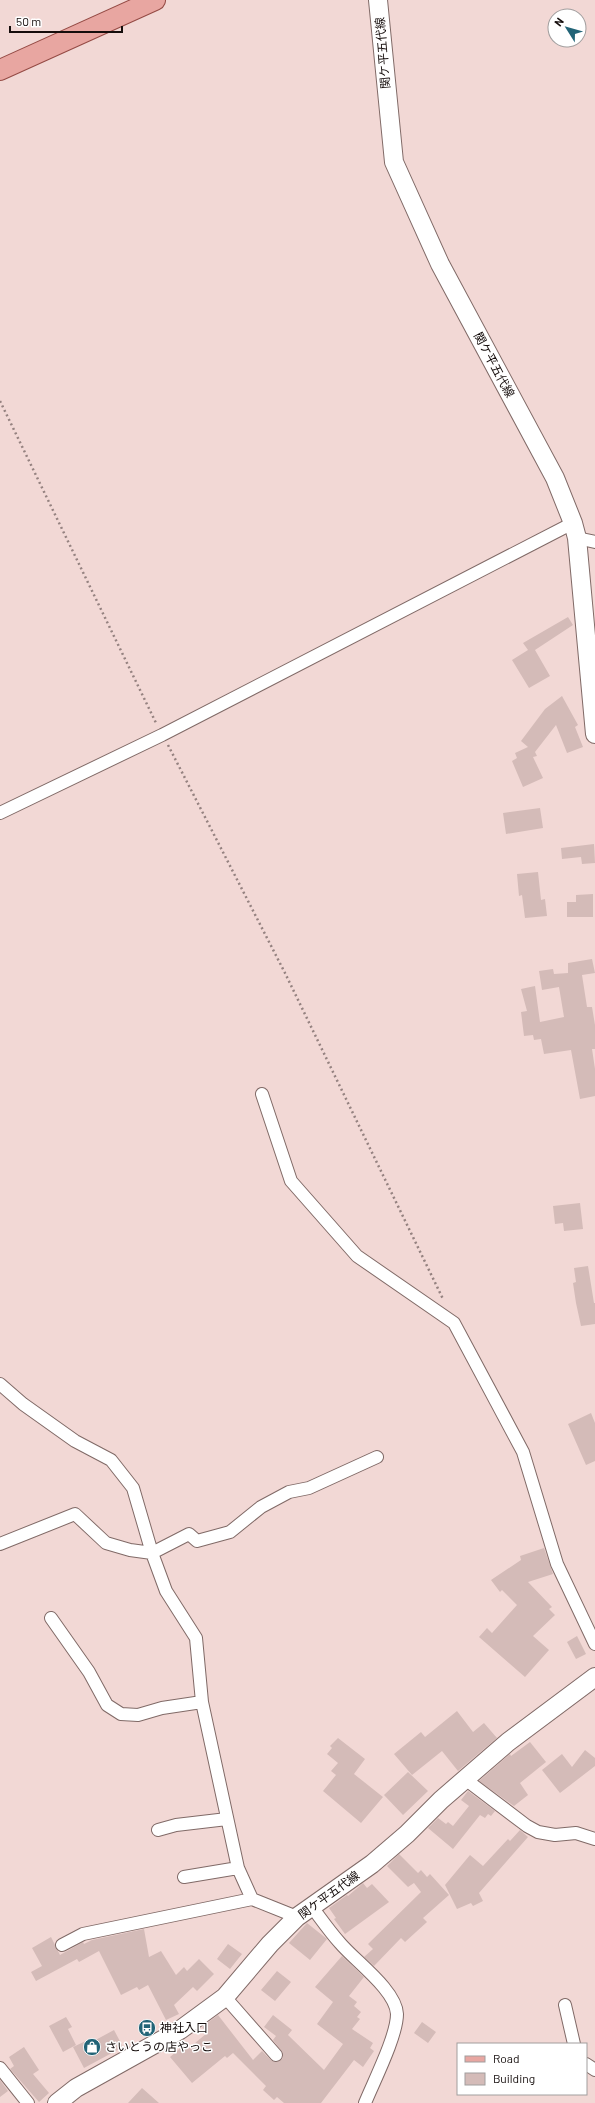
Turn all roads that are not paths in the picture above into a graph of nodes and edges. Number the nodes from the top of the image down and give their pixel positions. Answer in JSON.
{"nodes":[{"id":1,"x":155,"y":0,"type":"edge"},
{"id":2,"x":378,"y":0,"type":"edge"},
{"id":3,"x":0,"y":70,"type":"edge"},
{"id":4,"x":575,"y":531,"type":"junction"},
{"id":5,"x":595,"y":542,"type":"edge"},
{"id":6,"x":595,"y":734,"type":"edge"},
{"id":7,"x":0,"y":813,"type":"edge"},
{"id":8,"x":262,"y":1094,"type":"dead end"},
{"id":9,"x":0,"y":1384,"type":"edge"},
{"id":10,"x":377,"y":1457,"type":"dead end"},
{"id":11,"x":0,"y":1544,"type":"edge"},
{"id":12,"x":152,"y":1553,"type":"junction"},
{"id":13,"x":51,"y":1618,"type":"dead end"},
{"id":14,"x":595,"y":1644,"type":"edge"},
{"id":15,"x":595,"y":1677,"type":"edge"},
{"id":16,"x":202,"y":1702,"type":"junction"},
{"id":17,"x":465,"y":1779,"type":"junction"},
{"id":18,"x":228,"y":1820,"type":"junction"},
{"id":19,"x":158,"y":1830,"type":"dead end"},
{"id":20,"x":595,"y":1839,"type":"edge"},
{"id":21,"x":238,"y":1868,"type":"junction"},
{"id":22,"x":184,"y":1877,"type":"dead end"},
{"id":23,"x":252,"y":1899,"type":"junction"},
{"id":24,"x":304,"y":1912,"type":"junction"},
{"id":25,"x":62,"y":1945,"type":"dead end"},
{"id":26,"x":225,"y":1997,"type":"junction"},
{"id":27,"x":565,"y":2005,"type":"dead end"},
{"id":28,"x":574,"y":2043,"type":"edge"},
{"id":29,"x":276,"y":2055,"type":"dead end"},
{"id":30,"x":0,"y":2068,"type":"edge"},
{"id":31,"x":28,"y":2103,"type":"edge"},
{"id":32,"x":57,"y":2103,"type":"edge"},
{"id":33,"x":365,"y":2103,"type":"edge"}],
"edges":[{"from":1,"to":3,"type":"main road"},
{"from":2,"to":4,"type":"main road","name":"関ケ平五代線"},
{"from":4,"to":5,"type":"street"},
{"from":4,"to":6,"type":"main road","name":"関ケ平五代線"},
{"from":4,"to":7,"type":"street"},
{"from":8,"to":14,"type":"street"},
{"from":9,"to":12,"type":"street"},
{"from":10,"to":12,"type":"street"},
{"from":11,"to":12,"type":"street"},
{"from":12,"to":16,"type":"street"},
{"from":13,"to":16,"type":"street"},
{"from":15,"to":17,"type":"main road","name":"関ケ平五代線"},
{"from":16,"to":18,"type":"street"},
{"from":17,"to":20,"type":"street"},
{"from":17,"to":24,"type":"main road","name":"関ケ平五代線"},
{"from":18,"to":19,"type":"street"},
{"from":18,"to":21,"type":"street"},
{"from":21,"to":22,"type":"street"},
{"from":21,"to":23,"type":"street"},
{"from":23,"to":24,"type":"street"},
{"from":23,"to":25,"type":"street"},
{"from":24,"to":26,"type":"main road","name":"関ケ平五代線"},
{"from":24,"to":33,"type":"street"},
{"from":26,"to":29,"type":"street"},
{"from":26,"to":32,"type":"main road","name":"関ケ平五代線"},
{"from":27,"to":28,"type":"street"},
{"from":30,"to":31,"type":"street"}]}
